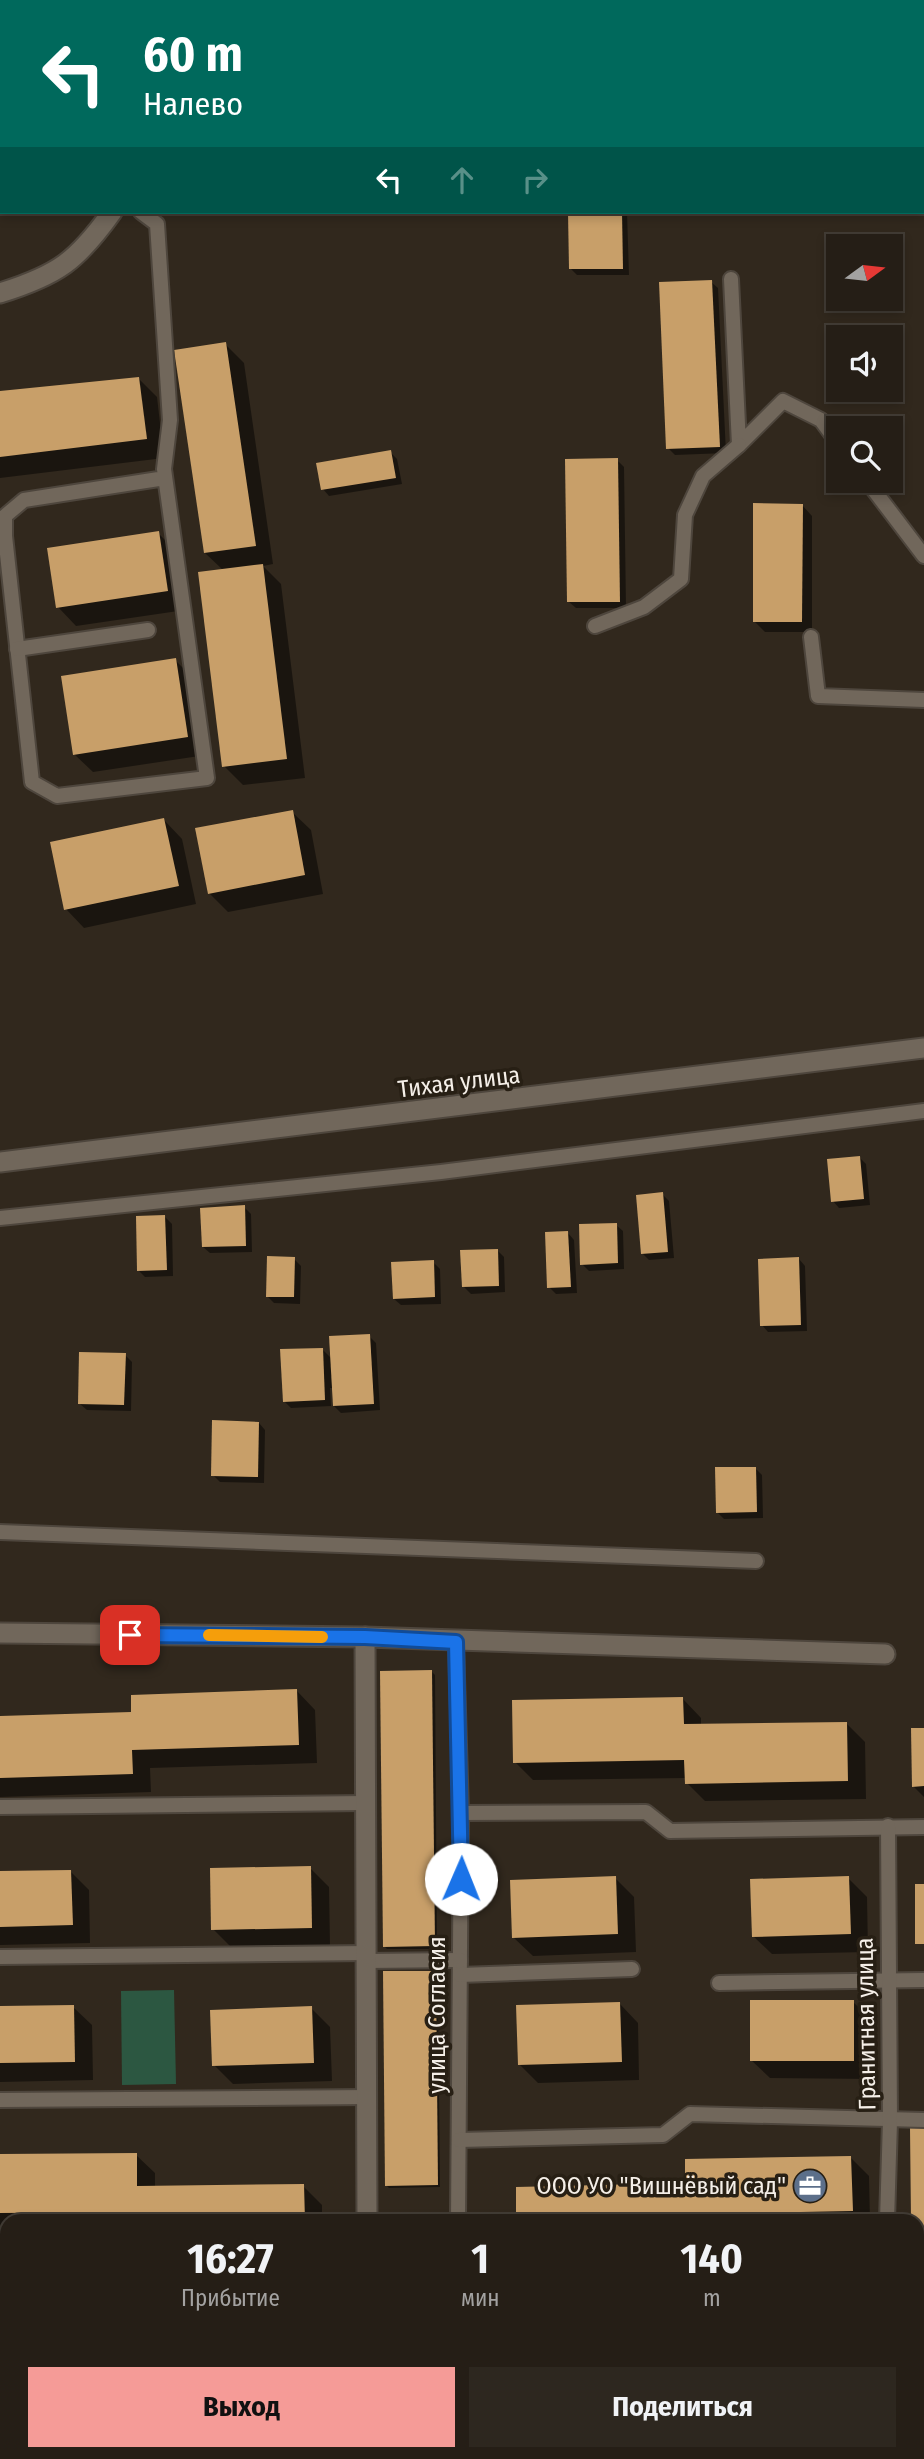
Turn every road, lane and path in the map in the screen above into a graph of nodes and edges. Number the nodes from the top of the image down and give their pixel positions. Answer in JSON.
{"nodes":[{"id":1,"x":111,"y":214,"type":"edge"},
{"id":2,"x":144,"y":214,"type":"edge"},
{"id":3,"x":732,"y":279,"type":"dead end"},
{"id":4,"x":0,"y":293,"type":"edge"},
{"id":5,"x":826,"y":427,"type":"edge"},
{"id":6,"x":739,"y":444,"type":"junction"},
{"id":7,"x":165,"y":478,"type":"junction"},
{"id":8,"x":876,"y":493,"type":"edge"},
{"id":9,"x":924,"y":556,"type":"edge"},
{"id":10,"x":595,"y":626,"type":"dead end"},
{"id":11,"x":148,"y":630,"type":"dead end"},
{"id":12,"x":811,"y":638,"type":"dead end"},
{"id":13,"x":17,"y":649,"type":"junction"},
{"id":14,"x":924,"y":700,"type":"edge"},
{"id":15,"x":924,"y":1048,"type":"edge"},
{"id":16,"x":924,"y":1111,"type":"edge"},
{"id":17,"x":0,"y":1163,"type":"edge"},
{"id":18,"x":0,"y":1218,"type":"edge"},
{"id":19,"x":0,"y":1532,"type":"edge"},
{"id":20,"x":756,"y":1561,"type":"dead end"},
{"id":21,"x":0,"y":1633,"type":"edge"},
{"id":22,"x":365,"y":1637,"type":"junction"},
{"id":23,"x":456,"y":1642,"type":"junction"},
{"id":24,"x":885,"y":1654,"type":"dead end"},
{"id":25,"x":365,"y":1803,"type":"junction"},
{"id":26,"x":0,"y":1807,"type":"edge"},
{"id":27,"x":461,"y":1813,"type":"junction"},
{"id":28,"x":888,"y":1826,"type":"junction"},
{"id":29,"x":924,"y":1827,"type":"edge"},
{"id":30,"x":0,"y":1956,"type":"edge"},
{"id":31,"x":367,"y":1957,"type":"junction"},
{"id":32,"x":460,"y":1967,"type":"junction"},
{"id":33,"x":632,"y":1969,"type":"dead end"},
{"id":34,"x":887,"y":1980,"type":"junction"},
{"id":35,"x":924,"y":1980,"type":"edge"},
{"id":36,"x":719,"y":1983,"type":"dead end"},
{"id":37,"x":368,"y":2096,"type":"junction"},
{"id":38,"x":0,"y":2100,"type":"edge"},
{"id":39,"x":924,"y":2120,"type":"edge"},
{"id":40,"x":890,"y":2121,"type":"junction"},
{"id":41,"x":459,"y":2140,"type":"junction"},
{"id":42,"x":367,"y":2214,"type":"edge"},
{"id":43,"x":458,"y":2214,"type":"edge"},
{"id":44,"x":887,"y":2214,"type":"edge"}],
"edges":[{"from":1,"to":4,"type":"street"},
{"from":2,"to":7,"type":"lane"},
{"from":3,"to":6,"type":"lane"},
{"from":5,"to":6,"type":"lane"},
{"from":6,"to":10,"type":"lane"},
{"from":7,"to":13,"type":"lane"},
{"from":7,"to":13,"type":"lane"},
{"from":8,"to":9,"type":"lane"},
{"from":11,"to":13,"type":"lane"},
{"from":12,"to":14,"type":"lane"},
{"from":15,"to":17,"type":"street","name":"Тихая улица"},
{"from":16,"to":18,"type":"lane"},
{"from":19,"to":20,"type":"lane"},
{"from":21,"to":22,"type":"street"},
{"from":22,"to":23,"type":"street"},
{"from":22,"to":25,"type":"street"},
{"from":23,"to":24,"type":"street"},
{"from":23,"to":27,"type":"lane","name":"улица Согласия"},
{"from":25,"to":26,"type":"lane"},
{"from":25,"to":31,"type":"street"},
{"from":27,"to":28,"type":"lane"},
{"from":27,"to":32,"type":"lane","name":"улица Согласия"},
{"from":28,"to":29,"type":"lane"},
{"from":28,"to":34,"type":"lane","name":"Гранитная улица"},
{"from":30,"to":31,"type":"lane"},
{"from":31,"to":32,"type":"lane"},
{"from":31,"to":37,"type":"street"},
{"from":32,"to":33,"type":"lane"},
{"from":32,"to":41,"type":"lane","name":"улица Согласия"},
{"from":34,"to":35,"type":"lane"},
{"from":34,"to":36,"type":"lane"},
{"from":34,"to":40,"type":"lane","name":"Гранитная улица"},
{"from":37,"to":38,"type":"lane"},
{"from":37,"to":42,"type":"street"},
{"from":39,"to":40,"type":"lane"},
{"from":40,"to":41,"type":"lane"},
{"from":40,"to":44,"type":"lane","name":"Гранитная улица"},
{"from":41,"to":43,"type":"lane","name":"улица Согласия"}]}
